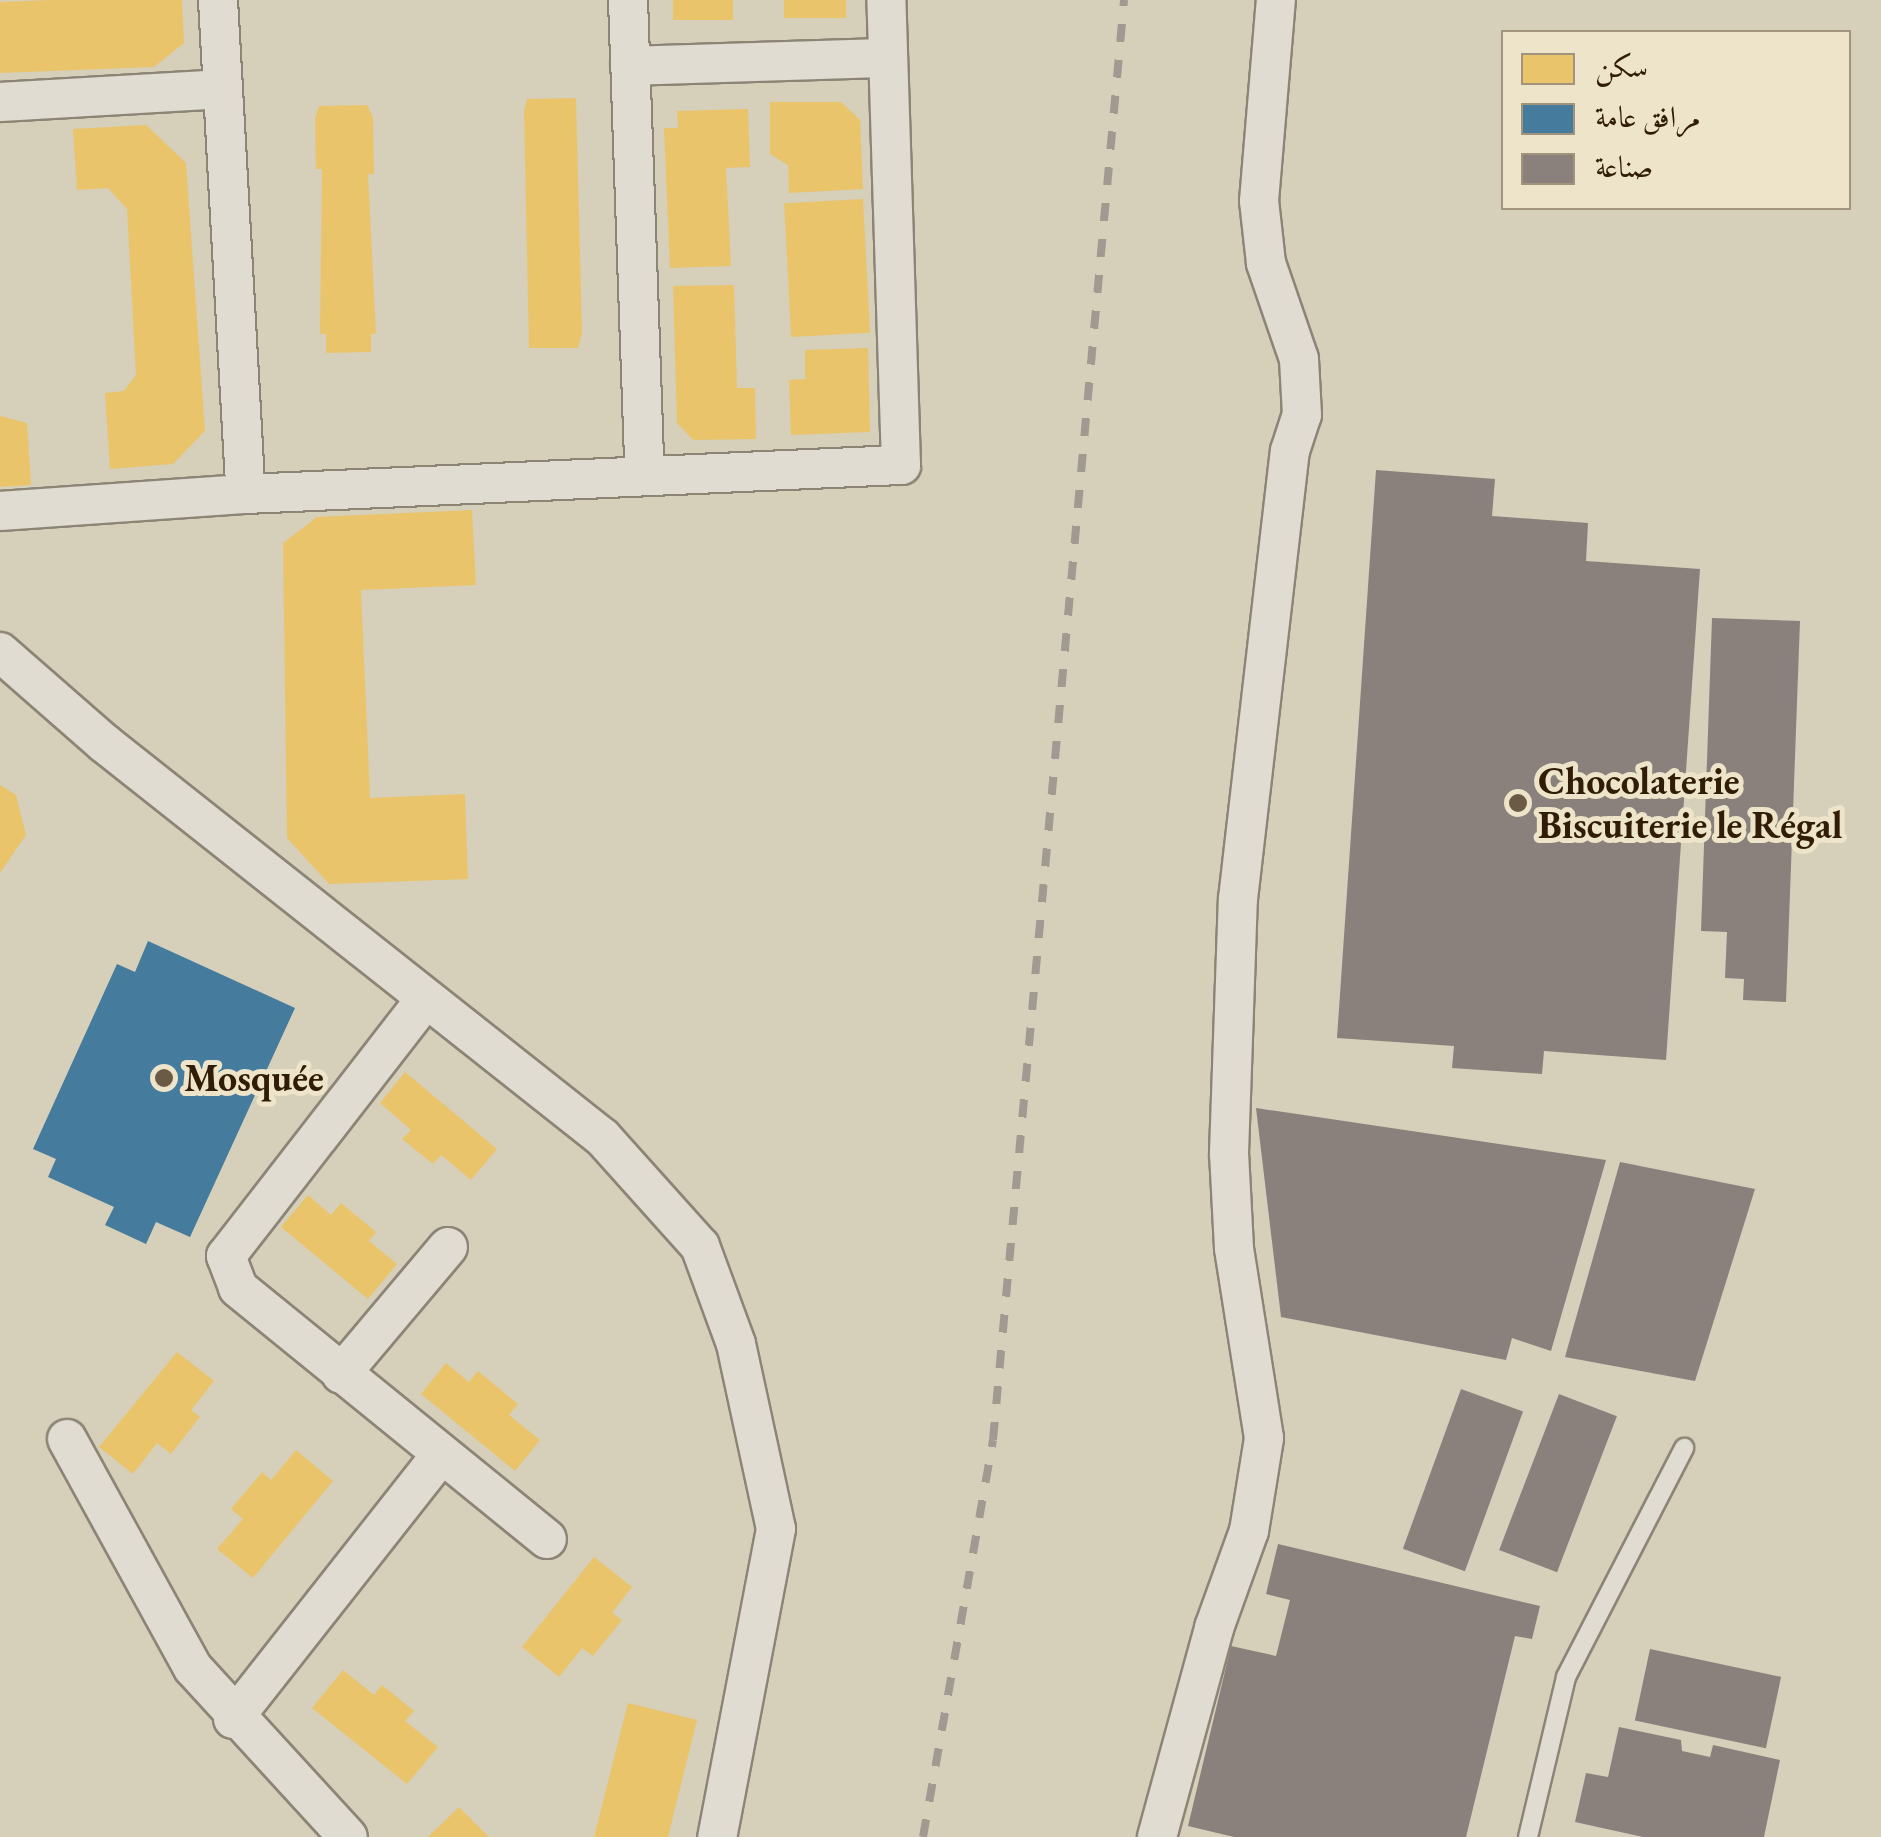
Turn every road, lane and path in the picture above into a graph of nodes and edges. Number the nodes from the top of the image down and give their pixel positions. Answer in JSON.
{"nodes":[{"id":1,"x":218,"y":0,"type":"edge"},
{"id":2,"x":628,"y":0,"type":"edge"},
{"id":3,"x":886,"y":0,"type":"edge"},
{"id":4,"x":1276,"y":0,"type":"edge"},
{"id":5,"x":888,"y":58,"type":"junction"},
{"id":6,"x":630,"y":66,"type":"junction"},
{"id":7,"x":223,"y":89,"type":"junction"},
{"id":8,"x":0,"y":102,"type":"edge"},
{"id":9,"x":645,"y":475,"type":"junction"},
{"id":10,"x":246,"y":494,"type":"junction"},
{"id":11,"x":0,"y":512,"type":"edge"},
{"id":12,"x":0,"y":652,"type":"edge"},
{"id":13,"x":424,"y":1001,"type":"junction"},
{"id":14,"x":448,"y":1247,"type":"dead end"},
{"id":15,"x":341,"y":1374,"type":"junction"},
{"id":16,"x":67,"y":1439,"type":"dead end"},
{"id":17,"x":1684,"y":1448,"type":"dead end"},
{"id":18,"x":441,"y":1456,"type":"junction"},
{"id":19,"x":547,"y":1540,"type":"dead end"},
{"id":20,"x":233,"y":1718,"type":"junction"},
{"id":21,"x":348,"y":1837,"type":"edge"},
{"id":22,"x":717,"y":1837,"type":"edge"},
{"id":23,"x":1157,"y":1837,"type":"edge"},
{"id":24,"x":1528,"y":1837,"type":"edge"}],
"edges":[{"from":1,"to":7,"type":"street"},
{"from":2,"to":6,"type":"street"},
{"from":3,"to":5,"type":"street"},
{"from":4,"to":23,"type":"street"},
{"from":5,"to":6,"type":"street"},
{"from":5,"to":9,"type":"street"},
{"from":6,"to":9,"type":"street"},
{"from":7,"to":8,"type":"street"},
{"from":7,"to":10,"type":"street"},
{"from":9,"to":10,"type":"street"},
{"from":10,"to":11,"type":"street"},
{"from":12,"to":13,"type":"street"},
{"from":13,"to":15,"type":"street"},
{"from":13,"to":22,"type":"street"},
{"from":14,"to":15,"type":"street"},
{"from":15,"to":18,"type":"street"},
{"from":16,"to":20,"type":"street"},
{"from":17,"to":24,"type":"lane"},
{"from":18,"to":19,"type":"street"},
{"from":18,"to":20,"type":"street"},
{"from":20,"to":21,"type":"street"}]}
